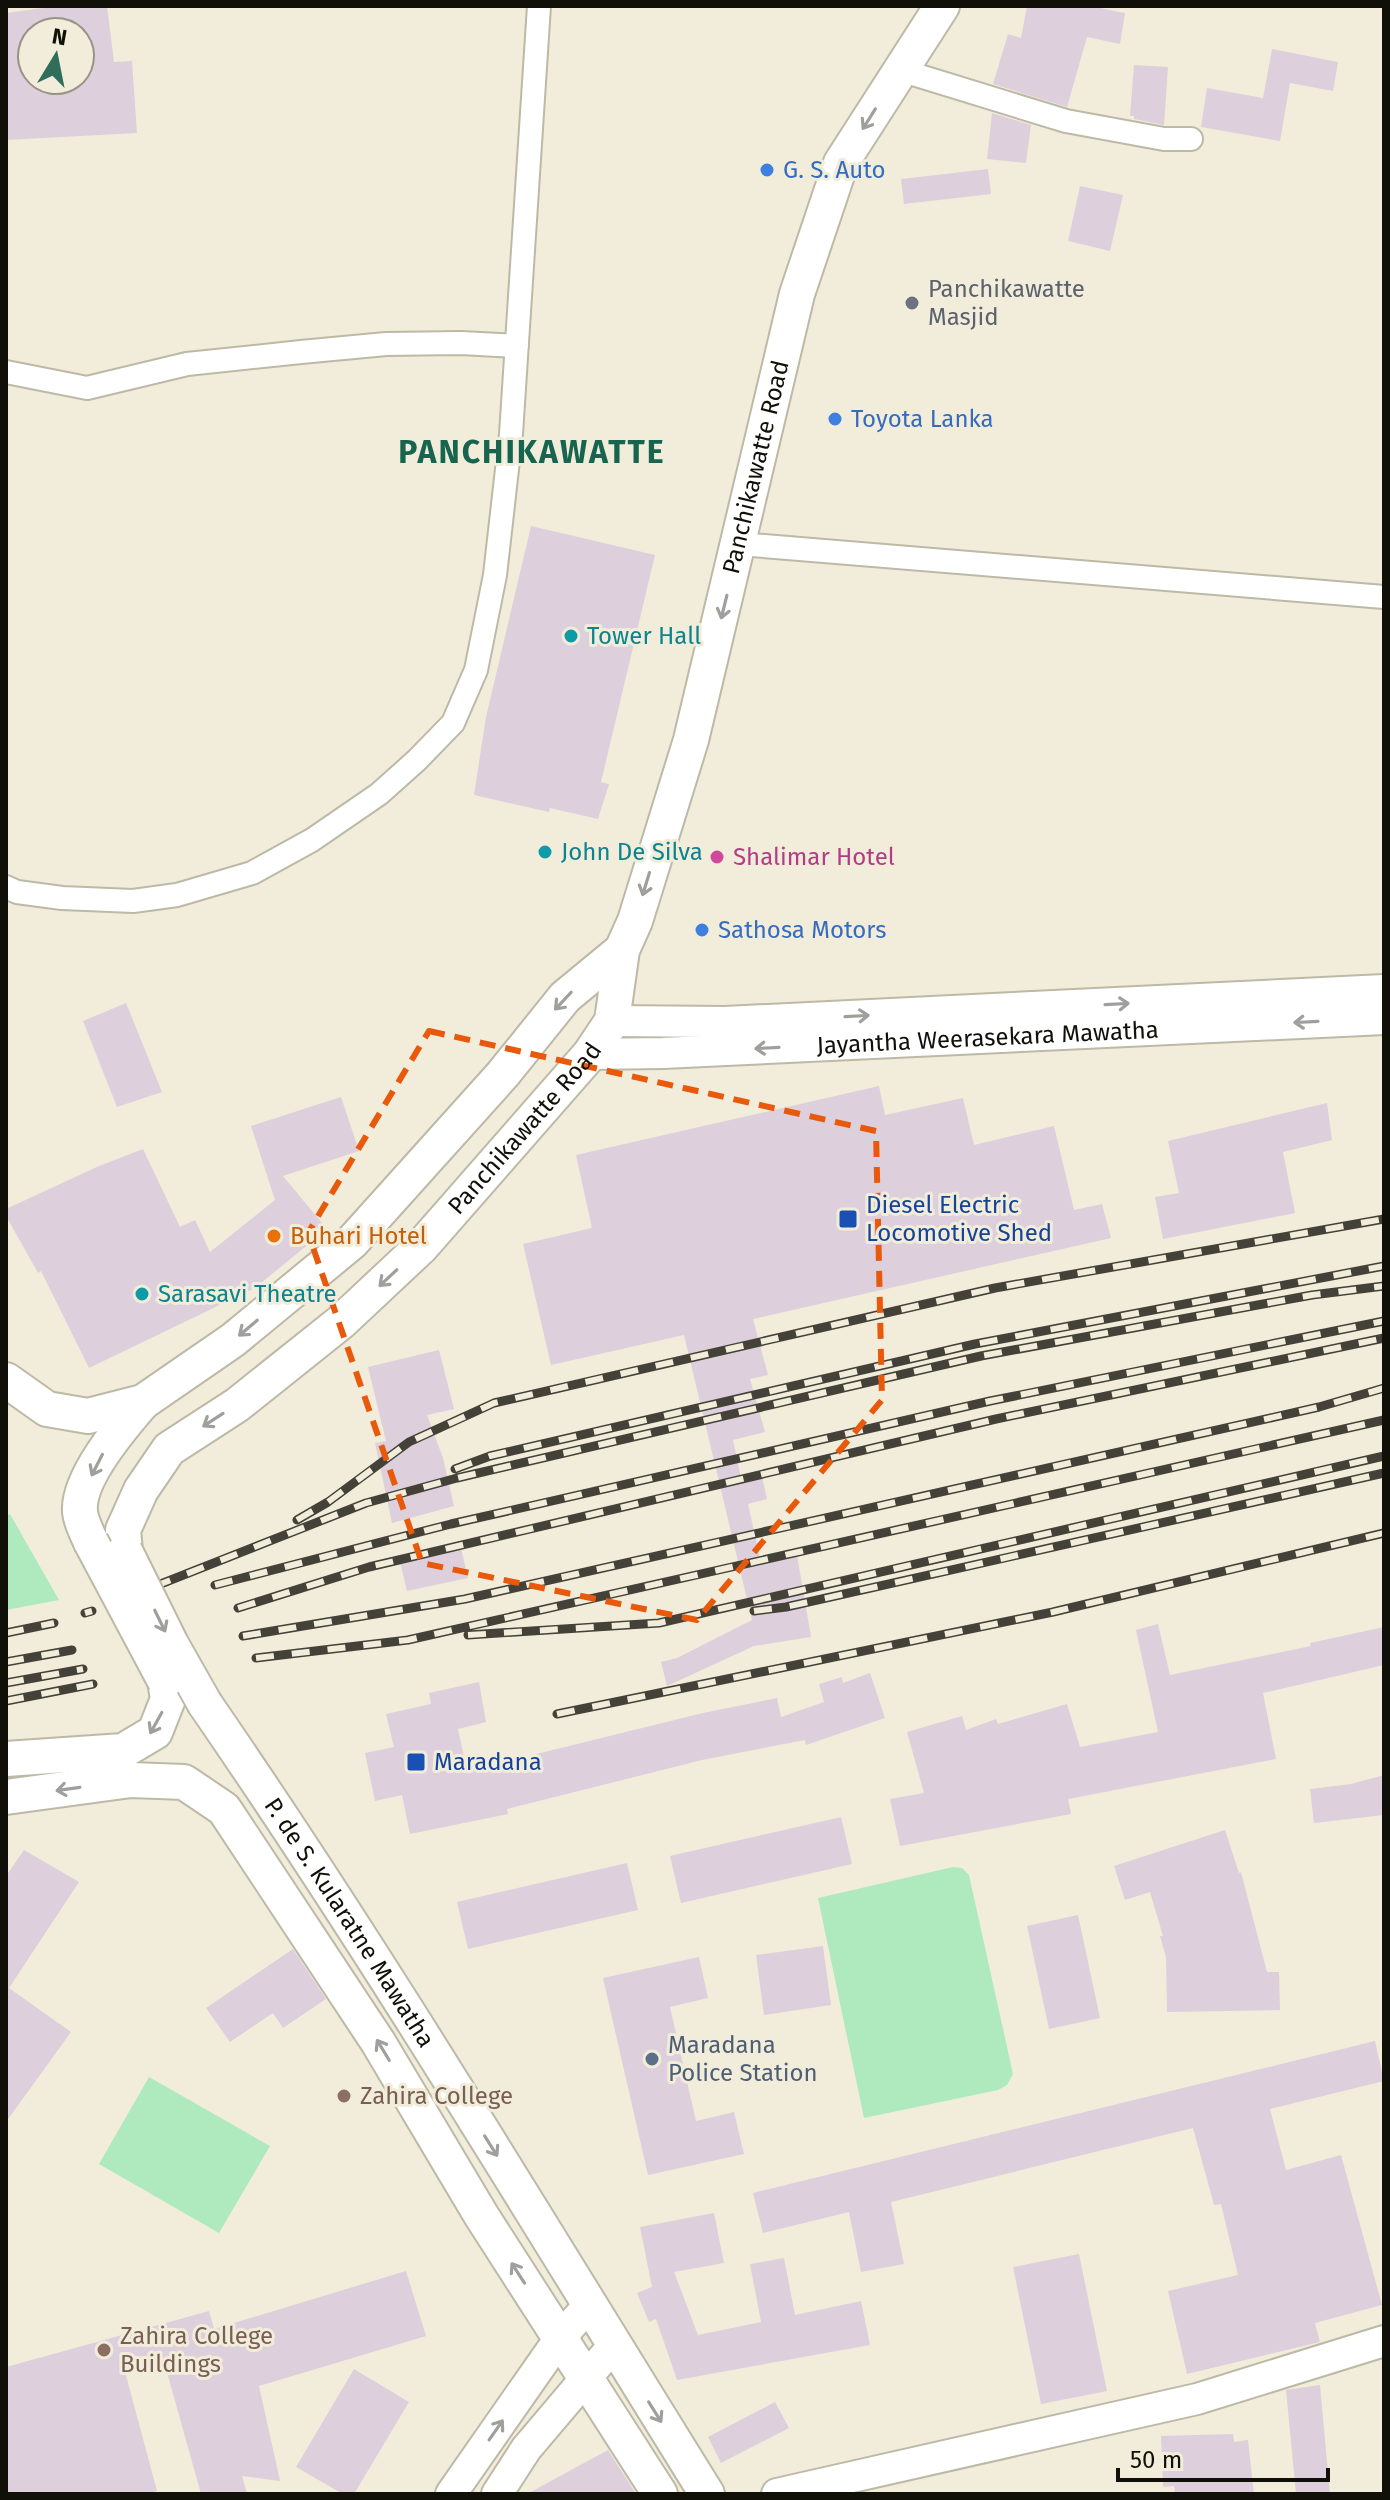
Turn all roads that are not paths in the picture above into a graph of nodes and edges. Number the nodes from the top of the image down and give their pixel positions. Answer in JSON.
{"nodes":[{"id":1,"x":539,"y":6,"type":"edge"},
{"id":2,"x":942,"y":6,"type":"edge"},
{"id":3,"x":900,"y":70,"type":"junction"},
{"id":4,"x":1191,"y":139,"type":"dead end"},
{"id":5,"x":517,"y":346,"type":"junction"},
{"id":6,"x":6,"y":372,"type":"edge"},
{"id":7,"x":739,"y":544,"type":"junction"},
{"id":8,"x":1384,"y":597,"type":"edge"},
{"id":9,"x":6,"y":887,"type":"edge"},
{"id":10,"x":622,"y":950,"type":"junction"},
{"id":11,"x":1384,"y":990,"type":"edge"},
{"id":12,"x":1384,"y":1019,"type":"edge"},
{"id":13,"x":612,"y":1021,"type":"junction"},
{"id":14,"x":590,"y":1054,"type":"junction"},
{"id":15,"x":6,"y":1380,"type":"edge"},
{"id":16,"x":143,"y":1402,"type":"junction"},
{"id":17,"x":125,"y":1551,"type":"joint"},
{"id":18,"x":6,"y":1759,"type":"edge"},
{"id":19,"x":127,"y":1766,"type":"junction"},
{"id":20,"x":6,"y":1797,"type":"edge"},
{"id":21,"x":590,"y":2304,"type":"junction"},
{"id":22,"x":560,"y":2338,"type":"junction"},
{"id":23,"x":1384,"y":2341,"type":"edge"},
{"id":24,"x":614,"y":2345,"type":"junction"},
{"id":25,"x":584,"y":2379,"type":"junction"},
{"id":26,"x":451,"y":2494,"type":"edge"},
{"id":27,"x":497,"y":2494,"type":"edge"},
{"id":28,"x":660,"y":2494,"type":"edge"},
{"id":29,"x":707,"y":2494,"type":"edge"},
{"id":30,"x":777,"y":2494,"type":"edge"}],
"edges":[{"from":1,"to":5,"type":"street"},
{"from":2,"to":3,"type":"main road","name":"Panchikawatte Road"},
{"from":3,"to":4,"type":"street"},
{"from":3,"to":7,"type":"main road","name":"Panchikawatte Road","one_way":true},
{"from":5,"to":6,"type":"street"},
{"from":5,"to":9,"type":"street"},
{"from":7,"to":8,"type":"street"},
{"from":7,"to":10,"type":"main road","name":"Panchikawatte Road","one_way":true},
{"from":10,"to":13,"type":"main road","name":"Panchikawatte Road"},
{"from":10,"to":16,"type":"main road","name":"Panchikawatte Road","one_way":true},
{"from":13,"to":11,"type":"main road","name":"Jayantha Weerasekara Mawatha","one_way":true},
{"from":12,"to":14,"type":"main road","name":"Jayantha Weerasekara Mawatha","one_way":true},
{"from":13,"to":14,"type":"main road","name":"Panchikawatte Road"},
{"from":14,"to":17,"type":"main road","name":"Panchikawatte Road","one_way":true},
{"from":15,"to":16,"type":"main road","name":"Panchikawatte Road"},
{"from":16,"to":19,"type":"main road","name":"Panchikawatte Road","one_way":true,"bridge":true},
{"from":17,"to":21,"type":"main road","name":"P. de S. Kularatne Mawatha","one_way":true,"bridge":true},
{"from":18,"to":19,"type":"main road"},
{"from":19,"to":20,"type":"main road","one_way":true},
{"from":22,"to":19,"type":"main road","name":"P. de S. Kularatne Mawatha","one_way":true},
{"from":21,"to":22,"type":"main road"},
{"from":21,"to":24,"type":"main road","name":"P. de S. Kularatne Mawatha"},
{"from":22,"to":25,"type":"main road","name":"P. de S. Kularatne Mawatha"},
{"from":26,"to":22,"type":"main road","one_way":true},
{"from":23,"to":30,"type":"main road"},
{"from":24,"to":25,"type":"main road"},
{"from":24,"to":29,"type":"main road","name":"P. de S. Kularatne Mawatha","one_way":true},
{"from":25,"to":27,"type":"main road"},
{"from":25,"to":28,"type":"main road","name":"P. de S. Kularatne Mawatha"}]}
